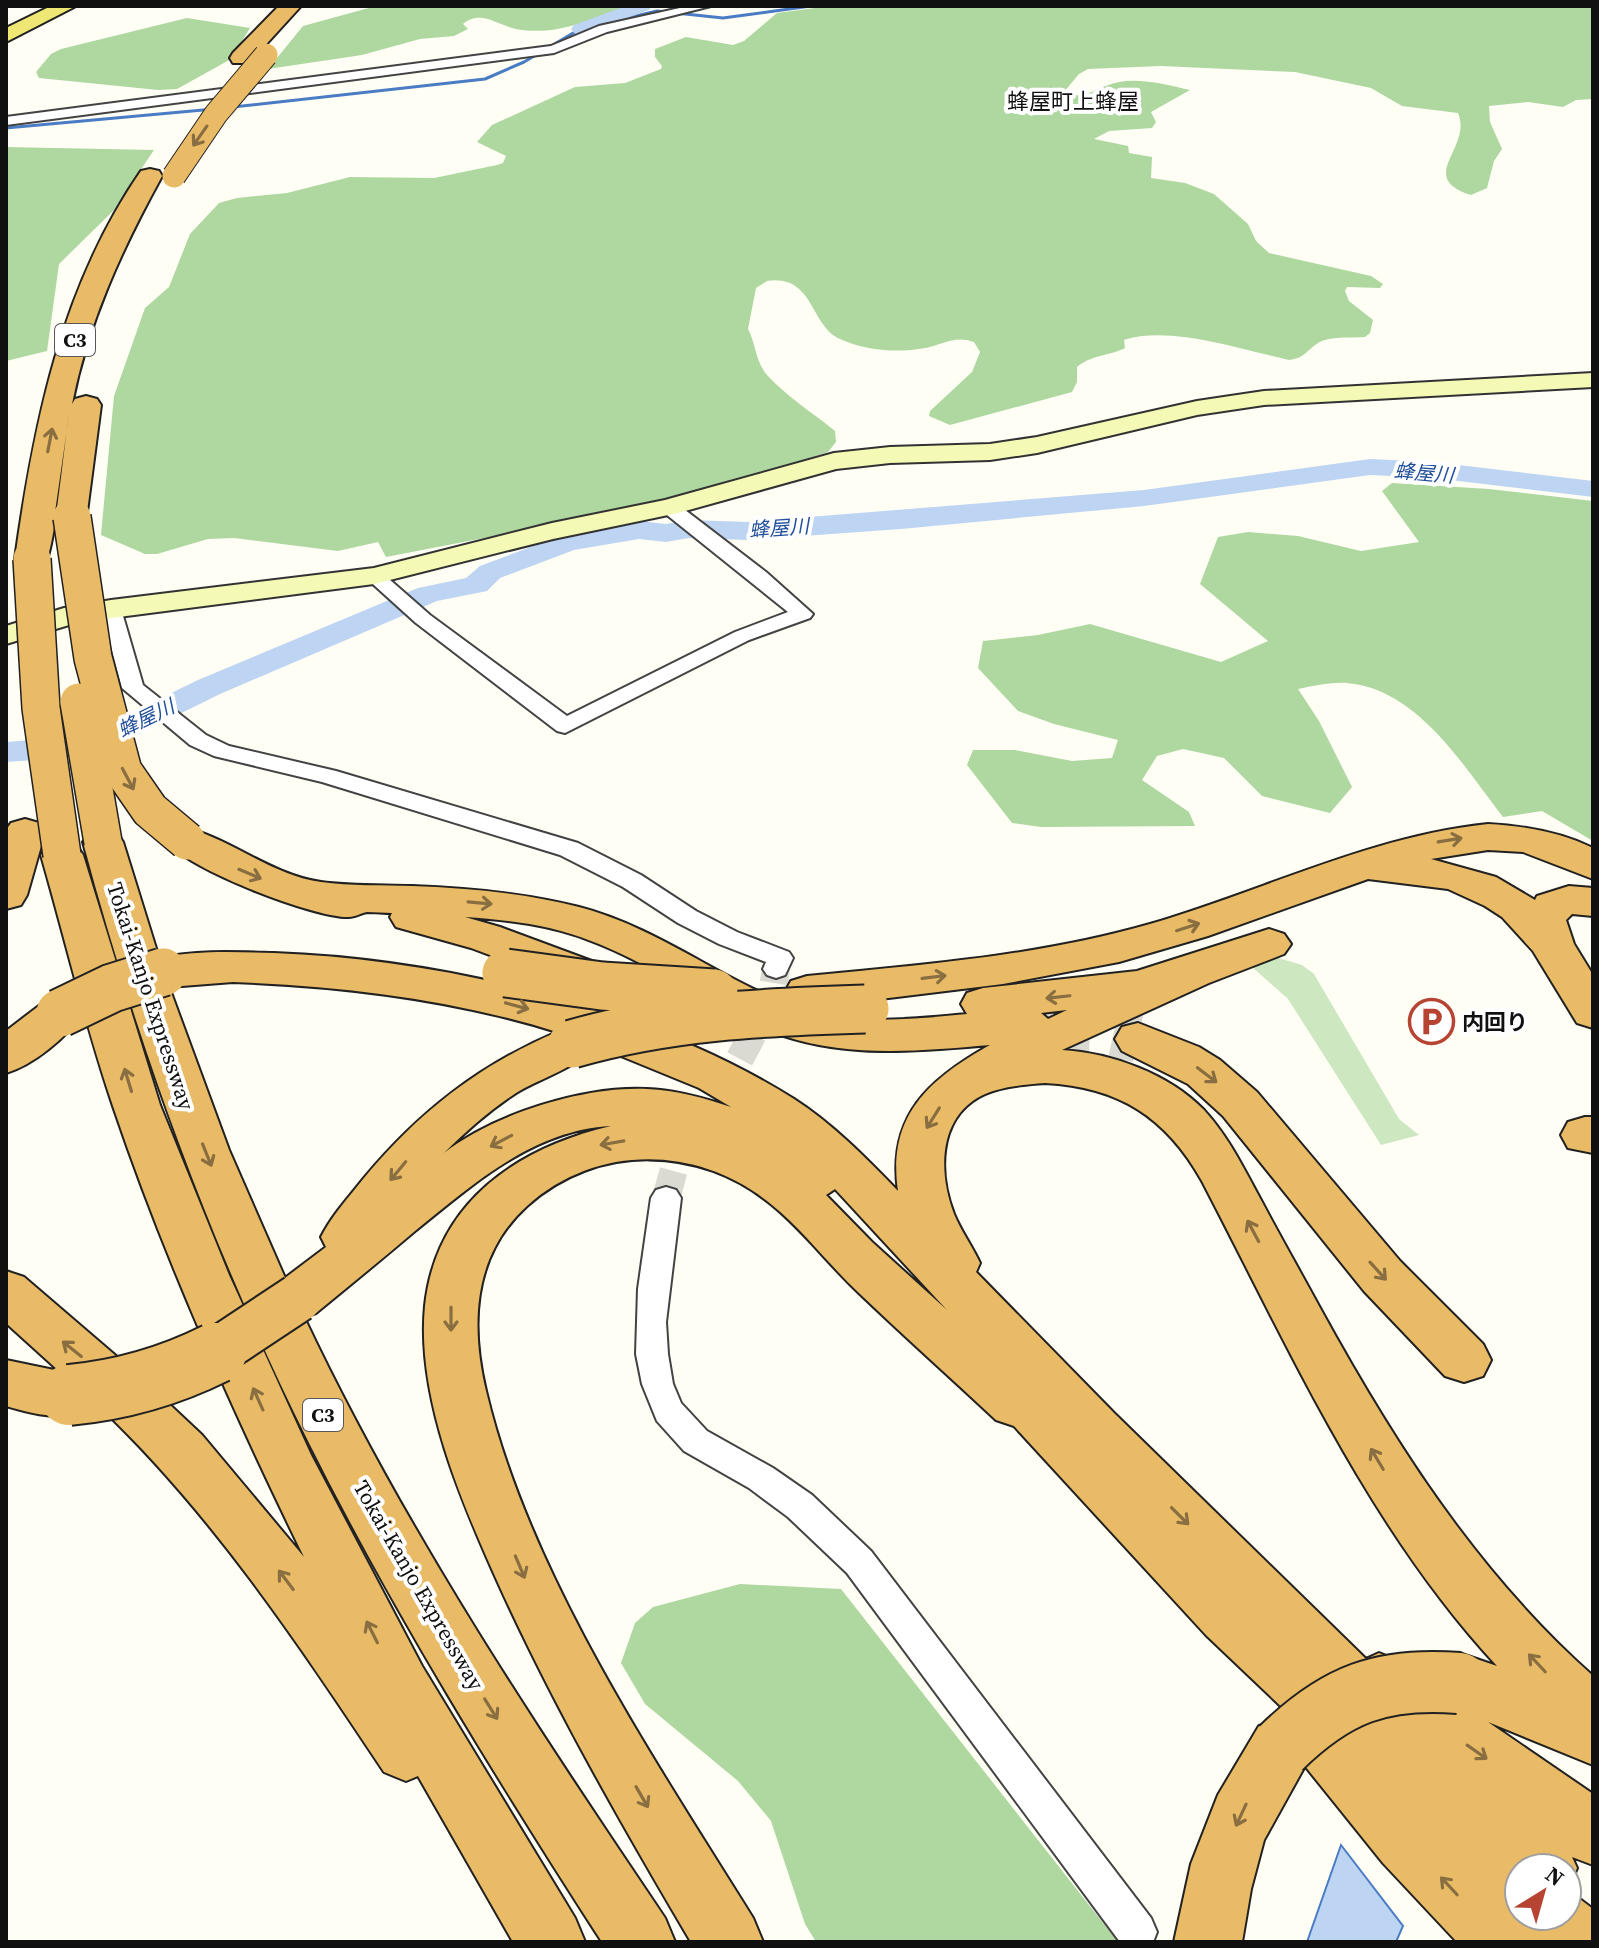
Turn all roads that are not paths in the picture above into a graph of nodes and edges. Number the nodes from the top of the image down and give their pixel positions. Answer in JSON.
{"nodes":[{"id":1,"x":66,"y":6,"type":"edge"},
{"id":2,"x":291,"y":6,"type":"edge"},
{"id":3,"x":313,"y":6,"type":"edge"},
{"id":4,"x":705,"y":6,"type":"edge"},
{"id":5,"x":6,"y":36,"type":"edge"},
{"id":6,"x":6,"y":121,"type":"edge"},
{"id":7,"x":162,"y":176,"type":"junction"},
{"id":8,"x":1593,"y":380,"type":"edge"},
{"id":9,"x":669,"y":507,"type":"junction"},
{"id":10,"x":54,"y":515,"type":"junction"},
{"id":11,"x":374,"y":576,"type":"junction"},
{"id":12,"x":111,"y":609,"type":"junction"},
{"id":13,"x":6,"y":635,"type":"edge"},
{"id":14,"x":63,"y":843,"type":"junction"},
{"id":15,"x":1593,"y":865,"type":"edge"},
{"id":16,"x":1349,"y":871,"type":"junction"},
{"id":17,"x":6,"y":895,"type":"edge"},
{"id":18,"x":318,"y":896,"type":"junction"},
{"id":19,"x":1593,"y":902,"type":"edge"},
{"id":20,"x":1269,"y":944,"type":"dead end"},
{"id":21,"x":1553,"y":948,"type":"junction"},
{"id":22,"x":163,"y":972,"type":"junction"},
{"id":23,"x":1193,"y":972,"type":"junction"},
{"id":24,"x":788,"y":981,"type":"junction"},
{"id":25,"x":1593,"y":1012,"type":"edge"},
{"id":26,"x":1029,"y":1026,"type":"tunnel mouth"},
{"id":27,"x":1138,"y":1039,"type":"tunnel mouth"},
{"id":28,"x":6,"y":1056,"type":"edge"},
{"id":29,"x":962,"y":1085,"type":"junction"},
{"id":30,"x":819,"y":1142,"type":"junction"},
{"id":31,"x":666,"y":1198,"type":"tunnel mouth"},
{"id":32,"x":6,"y":1292,"type":"edge"},
{"id":33,"x":298,"y":1298,"type":"junction"},
{"id":34,"x":1008,"y":1341,"type":"junction"},
{"id":35,"x":1464,"y":1360,"type":"dead end"},
{"id":36,"x":6,"y":1383,"type":"edge"},
{"id":37,"x":1077,"y":1458,"type":"junction"},
{"id":38,"x":1241,"y":1603,"type":"junction"},
{"id":39,"x":1593,"y":1717,"type":"edge"},
{"id":40,"x":1593,"y":1734,"type":"edge"},
{"id":41,"x":1593,"y":1833,"type":"edge"},
{"id":42,"x":1526,"y":1852,"type":"edge"},
{"id":43,"x":1503,"y":1872,"type":"edge"},
{"id":44,"x":1137,"y":1932,"type":"dead end"},
{"id":45,"x":540,"y":1942,"type":"edge"},
{"id":46,"x":551,"y":1942,"type":"edge"},
{"id":47,"x":641,"y":1942,"type":"edge"},
{"id":48,"x":729,"y":1942,"type":"edge"},
{"id":49,"x":1208,"y":1942,"type":"edge"},
{"id":50,"x":1503,"y":1942,"type":"edge"}],
"edges":[{"from":1,"to":5,"type":"main road"},
{"from":2,"to":7,"type":"highway","name":"Tokai-Kanjo Expressway","number":"C3"},
{"from":3,"to":7,"type":"highway","name":"Tokai-Kanjo Expressway","number":"C3","one_way":true,"bridge":true},
{"from":4,"to":6,"type":"street"},
{"from":7,"to":10,"type":"highway","name":"Tokai-Kanjo Expressway","number":"C3"},
{"from":10,"to":7,"type":"highway","name":"Tokai-Kanjo Expressway","number":"C3","one_way":true},
{"from":8,"to":9,"type":"street"},
{"from":9,"to":11,"type":"street"},
{"from":9,"to":11,"type":"street"},
{"from":10,"to":14,"type":"highway","name":"Tokai-Kanjo Expressway","number":"C3","bridge":true},
{"from":10,"to":14,"type":"highway","name":"Tokai-Kanjo Expressway","number":"C3","bridge":true},
{"from":10,"to":18,"type":"highway","one_way":true,"bridge":true},
{"from":11,"to":12,"type":"street"},
{"from":12,"to":13,"type":"street"},
{"from":12,"to":24,"type":"street"},
{"from":14,"to":17,"type":"highway"},
{"from":46,"to":14,"type":"highway","name":"Tokai-Kanjo Expressway","number":"C3","one_way":true},
{"from":14,"to":47,"type":"highway","name":"Tokai-Kanjo Expressway","number":"C3","one_way":true},
{"from":16,"to":15,"type":"highway","one_way":true},
{"from":16,"to":21,"type":"highway"},
{"from":24,"to":16,"type":"highway","one_way":true},
{"from":18,"to":26,"type":"highway","one_way":true},
{"from":18,"to":30,"type":"highway"},
{"from":19,"to":21,"type":"highway"},
{"from":20,"to":23,"type":"highway"},
{"from":21,"to":25,"type":"highway"},
{"from":22,"to":24,"type":"highway","bridge":true},
{"from":22,"to":28,"type":"highway","bridge":true},
{"from":22,"to":30,"type":"highway","one_way":true},
{"from":23,"to":29,"type":"highway"},
{"from":23,"to":33,"type":"highway","one_way":true,"bridge":true},
{"from":27,"to":35,"type":"highway","one_way":true},
{"from":29,"to":34,"type":"highway","one_way":true},
{"from":39,"to":29,"type":"highway","one_way":true},
{"from":30,"to":34,"type":"highway"},
{"from":31,"to":44,"type":"street"},
{"from":45,"to":32,"type":"highway","one_way":true},
{"from":33,"to":36,"type":"highway","bridge":true},
{"from":37,"to":33,"type":"highway","one_way":true},
{"from":34,"to":38,"type":"highway","one_way":true},
{"from":37,"to":38,"type":"highway"},
{"from":37,"to":48,"type":"highway","one_way":true},
{"from":38,"to":41,"type":"highway","one_way":true},
{"from":38,"to":42,"type":"highway"},
{"from":38,"to":43,"type":"highway"},
{"from":50,"to":38,"type":"highway","one_way":true},
{"from":40,"to":49,"type":"highway","one_way":true,"bridge":true}]}
